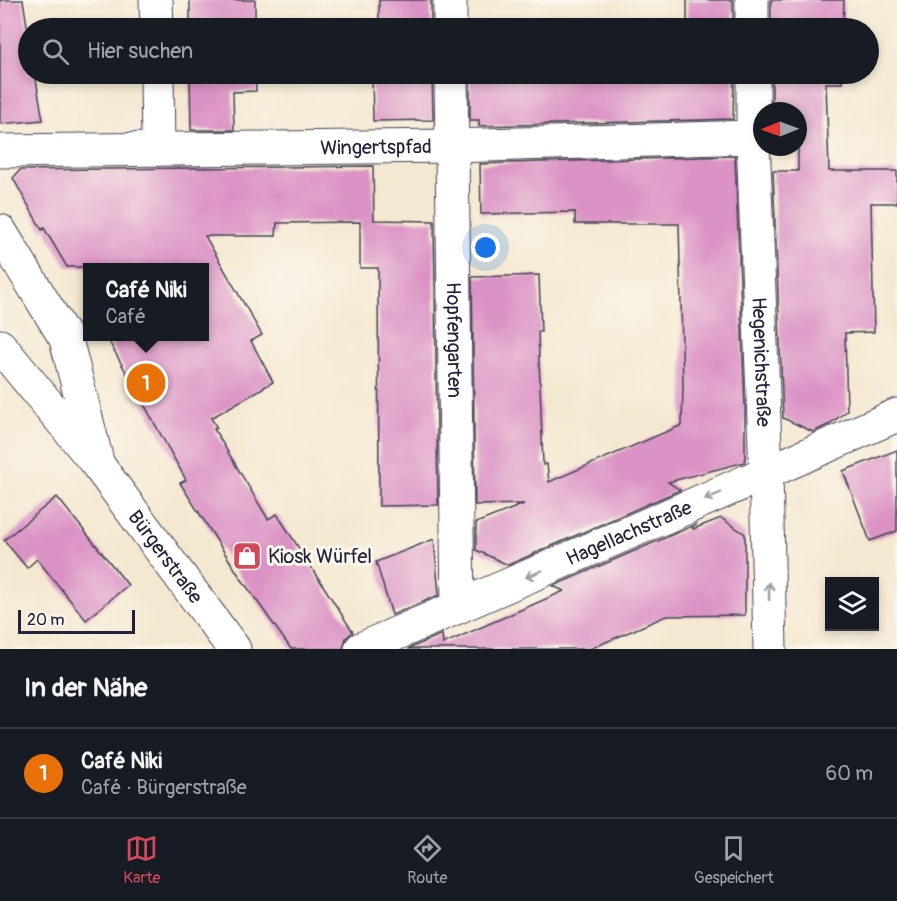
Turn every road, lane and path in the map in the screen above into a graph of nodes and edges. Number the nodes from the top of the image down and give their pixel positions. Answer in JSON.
{"nodes":[{"id":1,"x":156,"y":0,"type":"edge"},
{"id":2,"x":450,"y":0,"type":"edge"},
{"id":3,"x":752,"y":0,"type":"edge"},
{"id":4,"x":157,"y":18,"type":"edge"},
{"id":5,"x":450,"y":18,"type":"edge"},
{"id":6,"x":752,"y":18,"type":"edge"},
{"id":7,"x":157,"y":84,"type":"edge"},
{"id":8,"x":452,"y":84,"type":"edge"},
{"id":9,"x":753,"y":84,"type":"edge"},
{"id":10,"x":753,"y":102,"type":"edge"},
{"id":11,"x":753,"y":137,"type":"edge"},
{"id":12,"x":453,"y":146,"type":"junction"},
{"id":13,"x":158,"y":149,"type":"junction"},
{"id":14,"x":0,"y":151,"type":"edge"},
{"id":15,"x":754,"y":156,"type":"edge"},
{"id":16,"x":0,"y":231,"type":"edge"},
{"id":17,"x":0,"y":346,"type":"edge"},
{"id":18,"x":897,"y":415,"type":"edge"},
{"id":19,"x":98,"y":465,"type":"junction"},
{"id":20,"x":766,"y":473,"type":"junction"},
{"id":21,"x":458,"y":607,"type":"junction"},
{"id":22,"x":234,"y":649,"type":"edge"},
{"id":23,"x":361,"y":649,"type":"edge"},
{"id":24,"x":770,"y":649,"type":"edge"}],
"edges":[{"from":1,"to":4,"type":"street"},
{"from":2,"to":5,"type":"street"},
{"from":3,"to":6,"type":"street"},
{"from":7,"to":13,"type":"street"},
{"from":8,"to":12,"type":"street","name":"Hopfengarten"},
{"from":9,"to":10,"type":"street","name":"Hegenichstraße"},
{"from":11,"to":12,"type":"street","name":"Wingertspfad"},
{"from":12,"to":13,"type":"street","name":"Wingertspfad"},
{"from":12,"to":21,"type":"street","name":"Hopfengarten"},
{"from":13,"to":14,"type":"street","name":"Wingertspfad"},
{"from":15,"to":20,"type":"street","name":"Hegenichstraße"},
{"from":16,"to":19,"type":"street","name":"Bürgerstraße"},
{"from":17,"to":19,"type":"street","name":"Bürgerstraße"},
{"from":18,"to":20,"type":"street","name":"Hagellachstraße"},
{"from":19,"to":22,"type":"street","name":"Bürgerstraße"},
{"from":20,"to":21,"type":"street","name":"Hagellachstraße","one_way":true},
{"from":24,"to":20,"type":"street","name":"Hegenichstraße","one_way":true},
{"from":21,"to":23,"type":"street","name":"Hagellachstraße"}]}
